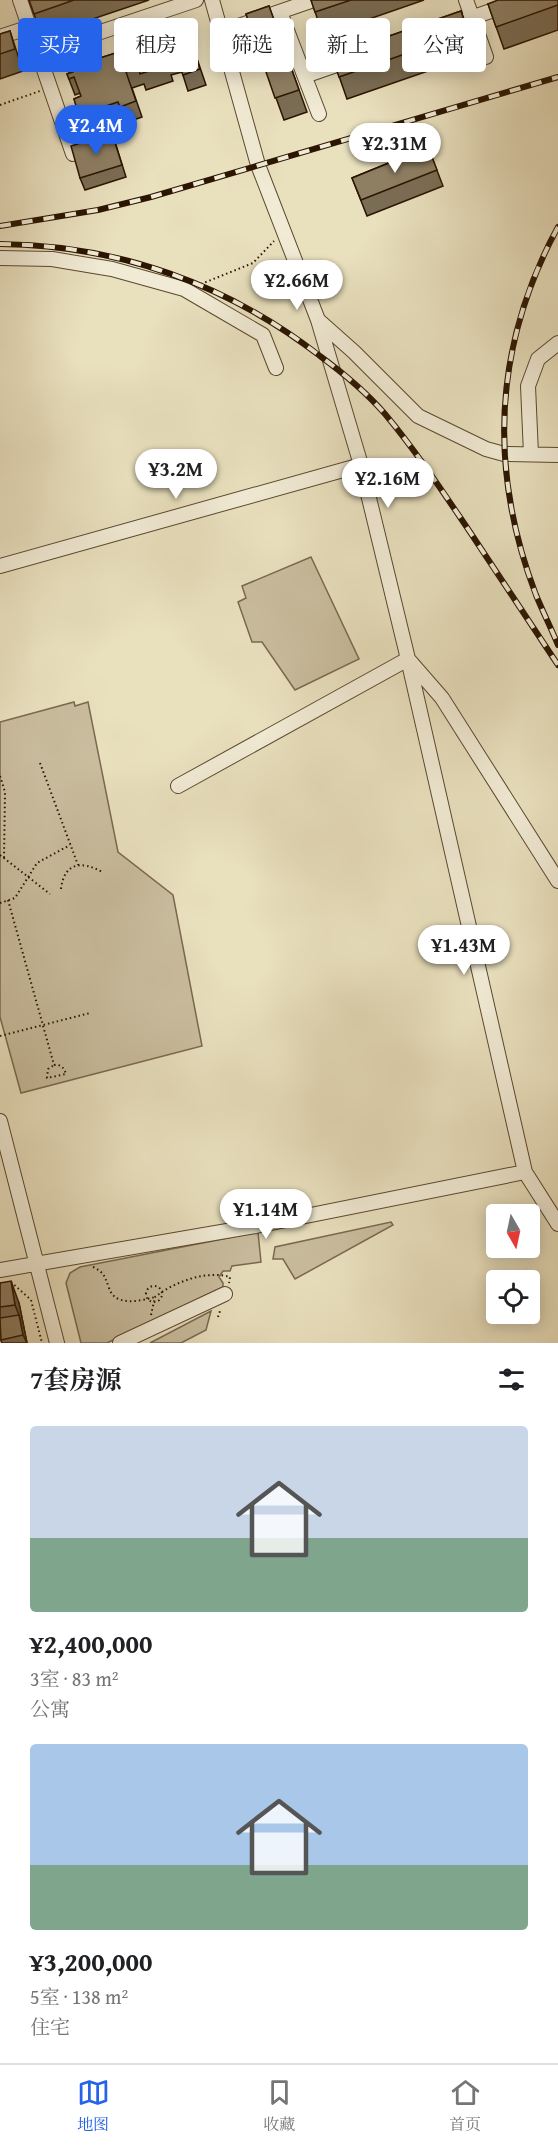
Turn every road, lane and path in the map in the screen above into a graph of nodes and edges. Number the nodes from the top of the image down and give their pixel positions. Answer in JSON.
{"nodes":[{"id":1,"x":20,"y":0,"type":"edge"},
{"id":2,"x":196,"y":0,"type":"edge"},
{"id":3,"x":210,"y":0,"type":"edge"},
{"id":4,"x":466,"y":0,"type":"edge"},
{"id":5,"x":522,"y":0,"type":"edge"},
{"id":6,"x":304,"y":2,"type":"edge"},
{"id":7,"x":280,"y":12,"type":"junction"},
{"id":8,"x":472,"y":17,"type":"joint"},
{"id":9,"x":27,"y":18,"type":"edge"},
{"id":10,"x":217,"y":18,"type":"edge"},
{"id":11,"x":263,"y":18,"type":"edge"},
{"id":12,"x":18,"y":31,"type":"edge"},
{"id":13,"x":102,"y":32,"type":"edge"},
{"id":14,"x":0,"y":38,"type":"edge"},
{"id":15,"x":45,"y":72,"type":"edge"},
{"id":16,"x":233,"y":72,"type":"edge"},
{"id":17,"x":317,"y":72,"type":"edge"},
{"id":18,"x":305,"y":76,"type":"junction"},
{"id":19,"x":50,"y":87,"type":"junction"},
{"id":20,"x":0,"y":105,"type":"edge"},
{"id":21,"x":319,"y":114,"type":"dead end"},
{"id":22,"x":73,"y":154,"type":"edge"},
{"id":23,"x":275,"y":240,"type":"dead end"},
{"id":24,"x":0,"y":258,"type":"edge"},
{"id":25,"x":199,"y":298,"type":"junction"},
{"id":26,"x":318,"y":320,"type":"junction"},
{"id":27,"x":558,"y":343,"type":"edge"},
{"id":28,"x":276,"y":368,"type":"dead end"},
{"id":29,"x":531,"y":454,"type":"junction"},
{"id":30,"x":558,"y":456,"type":"edge"},
{"id":31,"x":360,"y":465,"type":"junction"},
{"id":32,"x":0,"y":566,"type":"edge"},
{"id":33,"x":408,"y":659,"type":"junction"},
{"id":34,"x":442,"y":698,"type":"junction"},
{"id":35,"x":419,"y":708,"type":"junction"},
{"id":36,"x":40,"y":764,"type":"dead end"},
{"id":37,"x":0,"y":776,"type":"edge"},
{"id":38,"x":178,"y":786,"type":"dead end"},
{"id":39,"x":70,"y":845,"type":"junction"},
{"id":40,"x":0,"y":855,"type":"edge"},
{"id":41,"x":4,"y":859,"type":"junction"},
{"id":42,"x":78,"y":865,"type":"junction"},
{"id":43,"x":102,"y":872,"type":"dead end"},
{"id":44,"x":27,"y":877,"type":"junction"},
{"id":45,"x":558,"y":881,"type":"edge"},
{"id":46,"x":61,"y":889,"type":"dead end"},
{"id":47,"x":50,"y":894,"type":"dead end"},
{"id":48,"x":8,"y":900,"type":"junction"},
{"id":49,"x":0,"y":903,"type":"edge"},
{"id":50,"x":90,"y":1013,"type":"dead end"},
{"id":51,"x":42,"y":1024,"type":"junction"},
{"id":52,"x":0,"y":1036,"type":"edge"},
{"id":53,"x":54,"y":1065,"type":"junction"},
{"id":54,"x":0,"y":1121,"type":"edge"},
{"id":55,"x":525,"y":1172,"type":"junction"},
{"id":56,"x":558,"y":1224,"type":"edge"},
{"id":57,"x":78,"y":1257,"type":"junction"},
{"id":58,"x":36,"y":1264,"type":"junction"},
{"id":59,"x":4,"y":1275,"type":"edge"},
{"id":60,"x":162,"y":1291,"type":"junction"},
{"id":61,"x":225,"y":1294,"type":"junction"},
{"id":62,"x":155,"y":1297,"type":"junction"},
{"id":63,"x":148,"y":1299,"type":"junction"},
{"id":64,"x":154,"y":1302,"type":"junction"},
{"id":65,"x":218,"y":1317,"type":"dead end"},
{"id":66,"x":149,"y":1330,"type":"junction"},
{"id":67,"x":42,"y":1343,"type":"edge"},
{"id":68,"x":57,"y":1343,"type":"edge"},
{"id":69,"x":120,"y":1343,"type":"edge"}],
"edges":[{"from":1,"to":9,"type":"street"},
{"from":2,"to":13,"type":"street"},
{"from":3,"to":10,"type":"street"},
{"from":4,"to":8,"type":"street"},
{"from":5,"to":8,"type":"street"},
{"from":6,"to":7,"type":"street"},
{"from":7,"to":11,"type":"street"},
{"from":7,"to":18,"type":"street"},
{"from":12,"to":14,"type":"street"},
{"from":15,"to":19,"type":"street"},
{"from":16,"to":26,"type":"street"},
{"from":17,"to":18,"type":"street"},
{"from":18,"to":21,"type":"street"},
{"from":19,"to":20,"type":"path"},
{"from":19,"to":22,"type":"street"},
{"from":23,"to":25,"type":"path"},
{"from":24,"to":25,"type":"street"},
{"from":25,"to":28,"type":"street"},
{"from":26,"to":29,"type":"street"},
{"from":26,"to":31,"type":"street"},
{"from":27,"to":29,"type":"street"},
{"from":29,"to":30,"type":"street"},
{"from":31,"to":32,"type":"street"},
{"from":31,"to":33,"type":"street"},
{"from":33,"to":34,"type":"street"},
{"from":33,"to":35,"type":"street"},
{"from":33,"to":38,"type":"street"},
{"from":34,"to":35,"type":"street"},
{"from":34,"to":45,"type":"street"},
{"from":35,"to":55,"type":"street"},
{"from":36,"to":39,"type":"path"},
{"from":37,"to":41,"type":"path"},
{"from":39,"to":42,"type":"path"},
{"from":39,"to":44,"type":"path"},
{"from":40,"to":41,"type":"path"},
{"from":41,"to":44,"type":"path"},
{"from":42,"to":43,"type":"path"},
{"from":42,"to":46,"type":"path"},
{"from":44,"to":47,"type":"path"},
{"from":44,"to":48,"type":"path"},
{"from":48,"to":49,"type":"path"},
{"from":48,"to":51,"type":"path"},
{"from":50,"to":51,"type":"path"},
{"from":51,"to":52,"type":"path"},
{"from":51,"to":53,"type":"path"},
{"from":53,"to":53,"type":"path"},
{"from":54,"to":58,"type":"street"},
{"from":55,"to":56,"type":"street"},
{"from":55,"to":57,"type":"street"},
{"from":57,"to":58,"type":"street"},
{"from":57,"to":63,"type":"path"},
{"from":58,"to":59,"type":"street"},
{"from":58,"to":68,"type":"street"},
{"from":59,"to":67,"type":"path"},
{"from":60,"to":61,"type":"path"},
{"from":60,"to":62,"type":"path"},
{"from":60,"to":63,"type":"path"},
{"from":60,"to":64,"type":"path"},
{"from":61,"to":65,"type":"path"},
{"from":61,"to":66,"type":"street"},
{"from":62,"to":63,"type":"path"},
{"from":62,"to":64,"type":"path"},
{"from":63,"to":64,"type":"path"},
{"from":64,"to":66,"type":"path"},
{"from":66,"to":69,"type":"street"}]}
